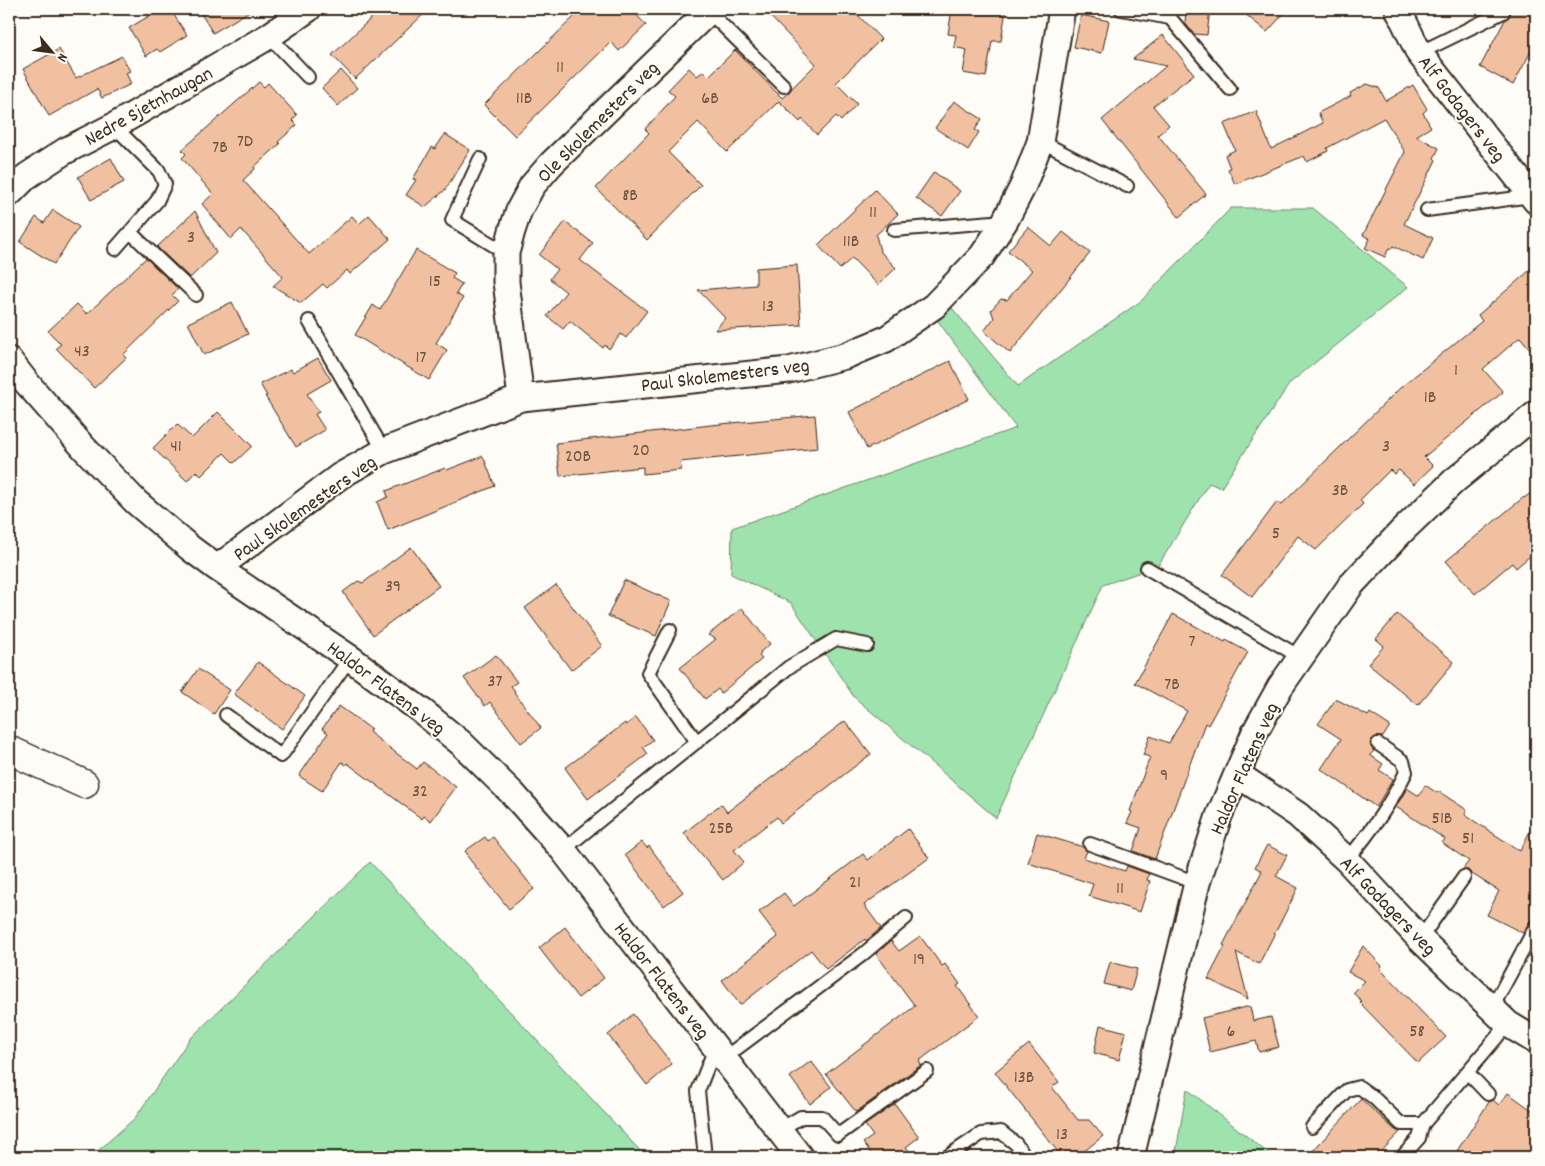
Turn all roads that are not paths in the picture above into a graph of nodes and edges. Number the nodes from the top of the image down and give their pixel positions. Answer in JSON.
{"nodes":[{"id":1,"x":1062,"y":9,"type":"edge"},
{"id":2,"x":1121,"y":9,"type":"edge"},
{"id":3,"x":1398,"y":9,"type":"edge"},
{"id":4,"x":709,"y":10,"type":"edge"},
{"id":5,"x":1503,"y":12,"type":"dead end"},
{"id":6,"x":294,"y":13,"type":"edge"},
{"id":7,"x":269,"y":36,"type":"junction"},
{"id":8,"x":1419,"y":53,"type":"junction"},
{"id":9,"x":308,"y":78,"type":"dead end"},
{"id":10,"x":784,"y":86,"type":"dead end"},
{"id":11,"x":1230,"y":89,"type":"dead end"},
{"id":12,"x":114,"y":126,"type":"junction"},
{"id":13,"x":1040,"y":142,"type":"junction"},
{"id":14,"x":480,"y":159,"type":"dead end"},
{"id":15,"x":1127,"y":186,"type":"dead end"},
{"id":16,"x":9,"y":194,"type":"edge"},
{"id":17,"x":1534,"y":199,"type":"edge"},
{"id":18,"x":1427,"y":210,"type":"dead end"},
{"id":19,"x":1005,"y":221,"type":"junction"},
{"id":20,"x":894,"y":230,"type":"dead end"},
{"id":21,"x":130,"y":232,"type":"junction"},
{"id":22,"x":115,"y":249,"type":"dead end"},
{"id":23,"x":506,"y":253,"type":"junction"},
{"id":24,"x":196,"y":295,"type":"dead end"},
{"id":25,"x":309,"y":321,"type":"dead end"},
{"id":26,"x":9,"y":360,"type":"edge"},
{"id":27,"x":521,"y":398,"type":"junction"},
{"id":28,"x":1536,"y":414,"type":"edge"},
{"id":29,"x":384,"y":451,"type":"junction"},
{"id":30,"x":217,"y":568,"type":"junction"},
{"id":31,"x":1147,"y":568,"type":"dead end"},
{"id":32,"x":670,"y":630,"type":"dead end"},
{"id":33,"x":867,"y":645,"type":"dead end"},
{"id":34,"x":1300,"y":657,"type":"junction"},
{"id":35,"x":350,"y":658,"type":"junction"},
{"id":36,"x":226,"y":715,"type":"dead end"},
{"id":37,"x":697,"y":742,"type":"junction"},
{"id":38,"x":1378,"y":744,"type":"dead end"},
{"id":39,"x":9,"y":750,"type":"edge"},
{"id":40,"x":1237,"y":774,"type":"junction"},
{"id":41,"x":84,"y":784,"type":"dead end"},
{"id":42,"x":1090,"y":844,"type":"dead end"},
{"id":43,"x":563,"y":850,"type":"junction"},
{"id":44,"x":1347,"y":860,"type":"junction"},
{"id":45,"x":1464,"y":876,"type":"dead end"},
{"id":46,"x":1197,"y":883,"type":"junction"},
{"id":47,"x":906,"y":918,"type":"dead end"},
{"id":48,"x":1536,"y":926,"type":"edge"},
{"id":49,"x":1420,"y":939,"type":"junction"},
{"id":50,"x":1500,"y":1016,"type":"junction"},
{"id":51,"x":1536,"y":1041,"type":"edge"},
{"id":52,"x":719,"y":1053,"type":"junction"},
{"id":53,"x":928,"y":1071,"type":"dead end"},
{"id":54,"x":1468,"y":1073,"type":"junction"},
{"id":55,"x":1488,"y":1094,"type":"dead end"},
{"id":56,"x":1423,"y":1124,"type":"junction"},
{"id":57,"x":1312,"y":1127,"type":"dead end"},
{"id":58,"x":779,"y":1130,"type":"junction"},
{"id":59,"x":705,"y":1157,"type":"edge"},
{"id":60,"x":800,"y":1157,"type":"edge"},
{"id":61,"x":947,"y":1157,"type":"edge"},
{"id":62,"x":1026,"y":1157,"type":"edge"},
{"id":63,"x":1131,"y":1157,"type":"edge"},
{"id":64,"x":1402,"y":1157,"type":"edge"}],
"edges":[{"from":1,"to":13,"type":"street","name":"Paul Skolemesters veg"},
{"from":2,"to":11,"type":"lane"},
{"from":3,"to":8,"type":"street","name":"Alf Godagers veg"},
{"from":4,"to":10,"type":"lane"},
{"from":4,"to":23,"type":"street","name":"Ole Skolemesters veg"},
{"from":5,"to":8,"type":"lane"},
{"from":6,"to":7,"type":"street","name":"Nedre Sjetnhaugan"},
{"from":7,"to":9,"type":"lane"},
{"from":7,"to":12,"type":"street","name":"Nedre Sjetnhaugan"},
{"from":8,"to":17,"type":"street","name":"Alf Godagers veg"},
{"from":12,"to":16,"type":"street","name":"Nedre Sjetnhaugan"},
{"from":12,"to":21,"type":"lane"},
{"from":13,"to":15,"type":"lane"},
{"from":13,"to":19,"type":"street","name":"Paul Skolemesters veg"},
{"from":14,"to":23,"type":"lane"},
{"from":17,"to":18,"type":"lane"},
{"from":19,"to":20,"type":"lane"},
{"from":19,"to":27,"type":"street","name":"Paul Skolemesters veg"},
{"from":21,"to":22,"type":"lane"},
{"from":21,"to":24,"type":"lane"},
{"from":23,"to":27,"type":"street","name":"Ole Skolemesters veg"},
{"from":25,"to":29,"type":"lane"},
{"from":26,"to":30,"type":"street","name":"Haldor Flatens veg"},
{"from":27,"to":29,"type":"street","name":"Paul Skolemesters veg"},
{"from":28,"to":34,"type":"street","name":"Haldor Flatens veg"},
{"from":29,"to":30,"type":"street","name":"Paul Skolemesters veg"},
{"from":30,"to":35,"type":"street","name":"Haldor Flatens veg"},
{"from":31,"to":34,"type":"lane"},
{"from":32,"to":37,"type":"lane"},
{"from":33,"to":37,"type":"lane"},
{"from":34,"to":40,"type":"street","name":"Haldor Flatens veg"},
{"from":35,"to":36,"type":"lane"},
{"from":35,"to":43,"type":"street","name":"Haldor Flatens veg"},
{"from":37,"to":43,"type":"lane"},
{"from":38,"to":44,"type":"lane"},
{"from":39,"to":41,"type":"street"},
{"from":40,"to":44,"type":"street","name":"Alf Godagers veg"},
{"from":40,"to":46,"type":"street","name":"Haldor Flatens veg"},
{"from":42,"to":46,"type":"lane"},
{"from":43,"to":52,"type":"street","name":"Haldor Flatens veg"},
{"from":44,"to":49,"type":"street","name":"Alf Godagers veg"},
{"from":45,"to":49,"type":"lane"},
{"from":46,"to":63,"type":"street","name":"Haldor Flatens veg"},
{"from":47,"to":52,"type":"lane","name":"Haldor Flatens veg"},
{"from":48,"to":50,"type":"lane"},
{"from":49,"to":50,"type":"street","name":"Alf Godagers veg"},
{"from":50,"to":51,"type":"street","name":"Alf Godagers veg"},
{"from":50,"to":54,"type":"lane"},
{"from":52,"to":58,"type":"street","name":"Haldor Flatens veg"},
{"from":52,"to":59,"type":"lane"},
{"from":53,"to":58,"type":"lane"},
{"from":54,"to":55,"type":"lane"},
{"from":54,"to":56,"type":"lane"},
{"from":56,"to":57,"type":"lane"},
{"from":56,"to":64,"type":"lane"},
{"from":58,"to":60,"type":"street","name":"Haldor Flatens veg"},
{"from":61,"to":62,"type":"lane"}]}
